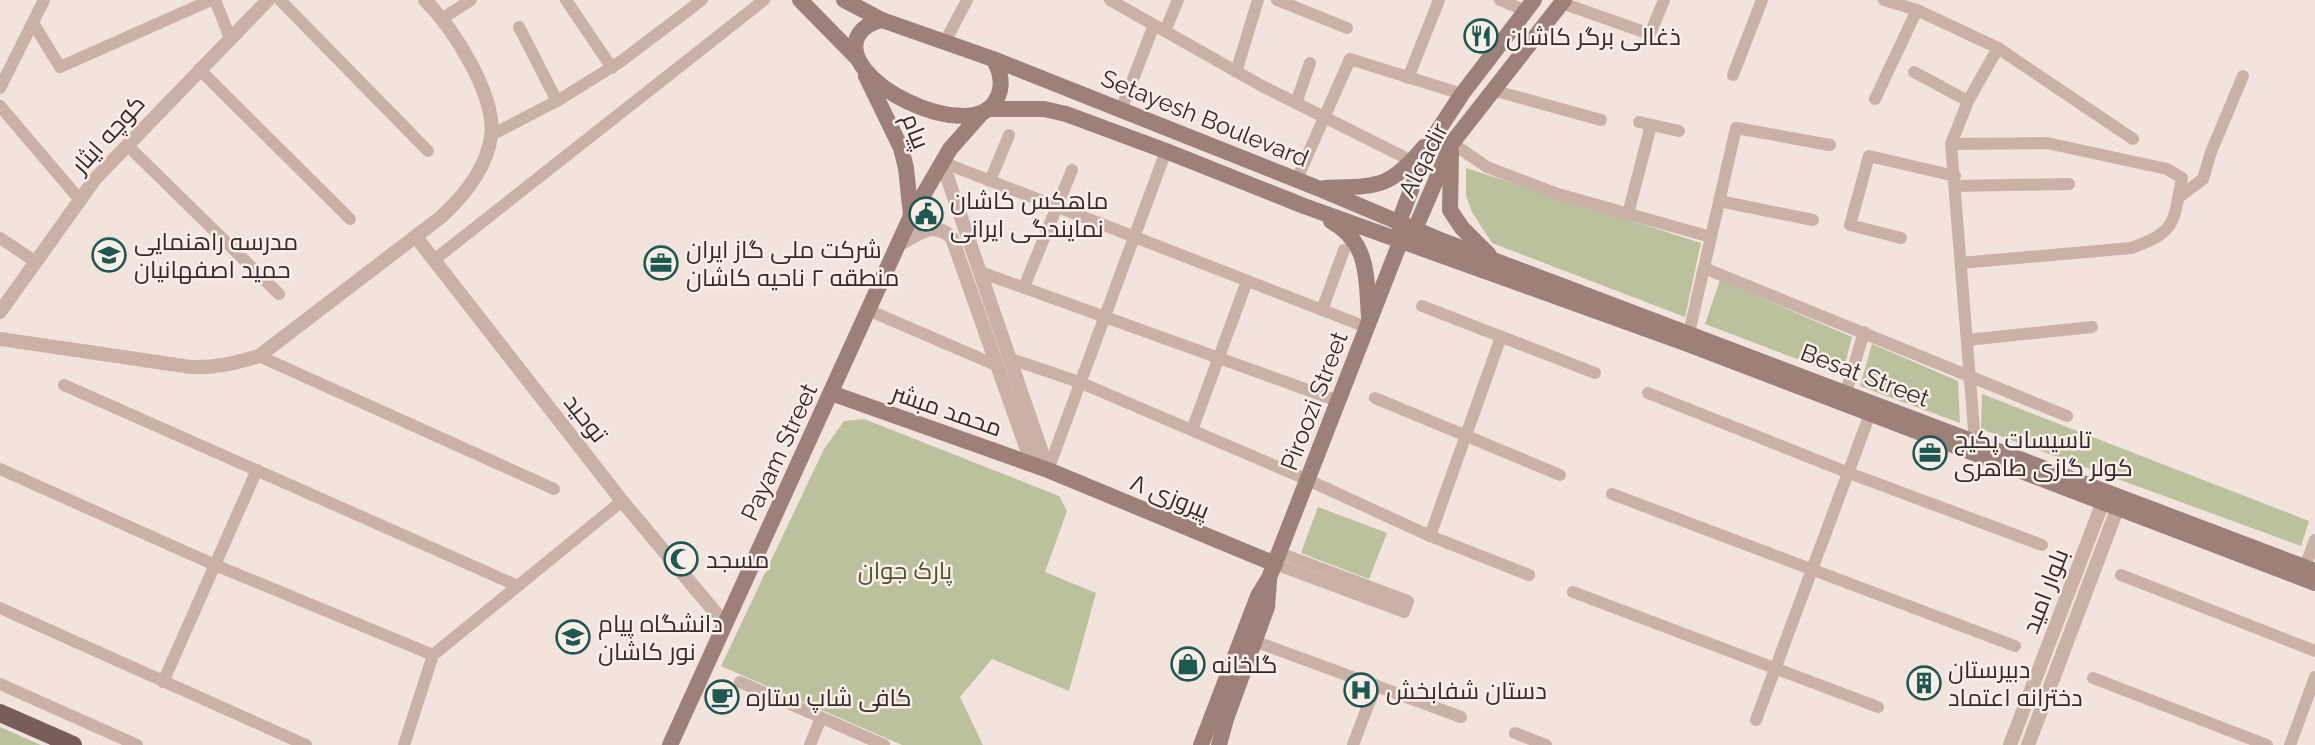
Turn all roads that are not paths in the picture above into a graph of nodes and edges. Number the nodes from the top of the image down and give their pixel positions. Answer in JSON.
{"nodes":[{"id":1,"x":44,"y":0,"type":"edge"},
{"id":2,"x":213,"y":0,"type":"edge"},
{"id":3,"x":268,"y":0,"type":"edge"},
{"id":4,"x":280,"y":0,"type":"edge"},
{"id":5,"x":425,"y":0,"type":"edge"},
{"id":6,"x":471,"y":0,"type":"edge"},
{"id":7,"x":566,"y":0,"type":"edge"},
{"id":8,"x":702,"y":0,"type":"edge"},
{"id":9,"x":764,"y":0,"type":"edge"},
{"id":10,"x":800,"y":0,"type":"edge"},
{"id":11,"x":844,"y":0,"type":"edge"},
{"id":12,"x":967,"y":0,"type":"edge"},
{"id":13,"x":1178,"y":0,"type":"edge"},
{"id":14,"x":1258,"y":0,"type":"edge"},
{"id":15,"x":1277,"y":0,"type":"edge"},
{"id":16,"x":1439,"y":0,"type":"edge"},
{"id":17,"x":1500,"y":0,"type":"edge"},
{"id":18,"x":1664,"y":0,"type":"edge"},
{"id":19,"x":1762,"y":0,"type":"edge"},
{"id":20,"x":1884,"y":0,"type":"edge"},
{"id":21,"x":1563,"y":1,"type":"edge"},
{"id":22,"x":1118,"y":2,"type":"edge"},
{"id":23,"x":1530,"y":5,"type":"edge"},
{"id":24,"x":1917,"y":10,"type":"junction"},
{"id":25,"x":443,"y":18,"type":"junction"},
{"id":26,"x":882,"y":20,"type":"junction"},
{"id":27,"x":33,"y":23,"type":"junction"},
{"id":28,"x":519,"y":27,"type":"dead end"},
{"id":29,"x":1159,"y":28,"type":"junction"},
{"id":30,"x":1347,"y":28,"type":"dead end"},
{"id":31,"x":1505,"y":36,"type":"junction"},
{"id":32,"x":230,"y":38,"type":"junction"},
{"id":33,"x":944,"y":42,"type":"junction"},
{"id":34,"x":1998,"y":48,"type":"junction"},
{"id":35,"x":1523,"y":50,"type":"junction"},
{"id":36,"x":993,"y":59,"type":"junction"},
{"id":37,"x":859,"y":63,"type":"junction"},
{"id":38,"x":1310,"y":63,"type":"dead end"},
{"id":39,"x":612,"y":68,"type":"junction"},
{"id":40,"x":199,"y":69,"type":"junction"},
{"id":41,"x":1236,"y":72,"type":"junction"},
{"id":42,"x":1914,"y":72,"type":"dead end"},
{"id":43,"x":1733,"y":75,"type":"dead end"},
{"id":44,"x":2244,"y":76,"type":"dead end"},
{"id":45,"x":2,"y":77,"type":"edge"},
{"id":46,"x":1408,"y":78,"type":"junction"},
{"id":47,"x":1492,"y":90,"type":"junction"},
{"id":48,"x":1462,"y":94,"type":"junction"},
{"id":49,"x":1875,"y":99,"type":"dead end"},
{"id":50,"x":557,"y":101,"type":"junction"},
{"id":51,"x":1968,"y":101,"type":"junction"},
{"id":52,"x":1296,"y":103,"type":"junction"},
{"id":53,"x":0,"y":106,"type":"edge"},
{"id":54,"x":1121,"y":110,"type":"junction"},
{"id":55,"x":985,"y":112,"type":"junction"},
{"id":56,"x":1324,"y":117,"type":"junction"},
{"id":57,"x":1601,"y":120,"type":"dead end"},
{"id":58,"x":1678,"y":131,"type":"dead end"},
{"id":59,"x":1437,"y":132,"type":"junction"},
{"id":60,"x":491,"y":135,"type":"junction"},
{"id":61,"x":1009,"y":135,"type":"dead end"},
{"id":62,"x":2133,"y":139,"type":"dead end"},
{"id":63,"x":1452,"y":143,"type":"junction"},
{"id":64,"x":1951,"y":144,"type":"junction"},
{"id":65,"x":127,"y":145,"type":"junction"},
{"id":66,"x":1830,"y":145,"type":"dead end"},
{"id":67,"x":428,"y":150,"type":"dead end"},
{"id":68,"x":1166,"y":150,"type":"junction"},
{"id":69,"x":1224,"y":151,"type":"junction"},
{"id":70,"x":1412,"y":161,"type":"junction"},
{"id":71,"x":942,"y":162,"type":"junction"},
{"id":72,"x":1072,"y":170,"type":"dead end"},
{"id":73,"x":1216,"y":171,"type":"junction"},
{"id":74,"x":1297,"y":179,"type":"junction"},
{"id":75,"x":990,"y":181,"type":"junction"},
{"id":76,"x":1956,"y":181,"type":"junction"},
{"id":77,"x":2069,"y":184,"type":"dead end"},
{"id":78,"x":1320,"y":189,"type":"junction"},
{"id":79,"x":2178,"y":198,"type":"junction"},
{"id":80,"x":80,"y":200,"type":"junction"},
{"id":81,"x":1719,"y":201,"type":"junction"},
{"id":82,"x":1304,"y":206,"type":"junction"},
{"id":83,"x":1057,"y":207,"type":"junction"},
{"id":84,"x":1628,"y":214,"type":"junction"},
{"id":85,"x":911,"y":216,"type":"junction"},
{"id":86,"x":350,"y":219,"type":"dead end"},
{"id":87,"x":1813,"y":219,"type":"dead end"},
{"id":88,"x":1399,"y":222,"type":"junction"},
{"id":89,"x":1415,"y":229,"type":"junction"},
{"id":90,"x":416,"y":236,"type":"junction"},
{"id":91,"x":1134,"y":237,"type":"junction"},
{"id":92,"x":1711,"y":237,"type":"junction"},
{"id":93,"x":0,"y":238,"type":"edge"},
{"id":94,"x":1902,"y":238,"type":"dead end"},
{"id":95,"x":1401,"y":240,"type":"junction"},
{"id":96,"x":898,"y":245,"type":"junction"},
{"id":97,"x":1344,"y":250,"type":"dead end"},
{"id":98,"x":1493,"y":258,"type":"junction"},
{"id":99,"x":434,"y":260,"type":"junction"},
{"id":100,"x":36,"y":262,"type":"junction"},
{"id":101,"x":1961,"y":263,"type":"junction"},
{"id":102,"x":1704,"y":268,"type":"junction"},
{"id":103,"x":980,"y":272,"type":"junction"},
{"id":104,"x":1247,"y":281,"type":"junction"},
{"id":105,"x":1024,"y":287,"type":"junction"},
{"id":106,"x":279,"y":295,"type":"dead end"},
{"id":107,"x":1422,"y":306,"type":"dead end"},
{"id":108,"x":868,"y":310,"type":"junction"},
{"id":109,"x":1322,"y":310,"type":"junction"},
{"id":110,"x":0,"y":312,"type":"edge"},
{"id":111,"x":1105,"y":316,"type":"junction"},
{"id":112,"x":1368,"y":323,"type":"junction"},
{"id":113,"x":991,"y":325,"type":"junction"},
{"id":114,"x":2092,"y":327,"type":"dead end"},
{"id":115,"x":1864,"y":332,"type":"junction"},
{"id":116,"x":1689,"y":333,"type":"junction"},
{"id":117,"x":1501,"y":337,"type":"junction"},
{"id":118,"x":0,"y":339,"type":"edge"},
{"id":119,"x":1967,"y":340,"type":"junction"},
{"id":120,"x":258,"y":356,"type":"junction"},
{"id":121,"x":1219,"y":358,"type":"junction"},
{"id":122,"x":1012,"y":359,"type":"junction"},
{"id":123,"x":998,"y":366,"type":"junction"},
{"id":124,"x":1595,"y":373,"type":"dead end"},
{"id":125,"x":1969,"y":376,"type":"junction"},
{"id":126,"x":1079,"y":382,"type":"junction"},
{"id":127,"x":64,"y":385,"type":"dead end"},
{"id":128,"x":1846,"y":392,"type":"junction"},
{"id":129,"x":831,"y":393,"type":"junction"},
{"id":130,"x":1648,"y":393,"type":"dead end"},
{"id":131,"x":1375,"y":398,"type":"dead end"},
{"id":132,"x":1339,"y":401,"type":"junction"},
{"id":133,"x":1870,"y":414,"type":"junction"},
{"id":134,"x":2067,"y":416,"type":"dead end"},
{"id":135,"x":1192,"y":430,"type":"junction"},
{"id":136,"x":1465,"y":435,"type":"junction"},
{"id":137,"x":1975,"y":442,"type":"junction"},
{"id":138,"x":1032,"y":464,"type":"junction"},
{"id":139,"x":0,"y":469,"type":"edge"},
{"id":140,"x":257,"y":470,"type":"junction"},
{"id":141,"x":1048,"y":470,"type":"junction"},
{"id":142,"x":1849,"y":473,"type":"junction"},
{"id":143,"x":1560,"y":475,"type":"dead end"},
{"id":144,"x":1308,"y":480,"type":"junction"},
{"id":145,"x":554,"y":489,"type":"dead end"},
{"id":146,"x":1612,"y":494,"type":"dead end"},
{"id":147,"x":622,"y":501,"type":"junction"},
{"id":148,"x":2112,"y":501,"type":"junction"},
{"id":149,"x":1430,"y":536,"type":"junction"},
{"id":150,"x":2315,"y":540,"type":"edge"},
{"id":151,"x":2042,"y":545,"type":"dead end"},
{"id":152,"x":215,"y":565,"type":"junction"},
{"id":153,"x":1275,"y":565,"type":"junction"},
{"id":154,"x":1812,"y":569,"type":"junction"},
{"id":155,"x":2310,"y":569,"type":"edge"},
{"id":156,"x":1528,"y":575,"type":"dead end"},
{"id":157,"x":2121,"y":575,"type":"dead end"},
{"id":158,"x":2315,"y":583,"type":"edge"},
{"id":159,"x":518,"y":586,"type":"junction"},
{"id":160,"x":1573,"y":592,"type":"dead end"},
{"id":161,"x":1406,"y":606,"type":"dead end"},
{"id":162,"x":0,"y":608,"type":"edge"},
{"id":163,"x":725,"y":624,"type":"junction"},
{"id":164,"x":1254,"y":641,"type":"junction"},
{"id":165,"x":2015,"y":646,"type":"dead end"},
{"id":166,"x":2315,"y":651,"type":"edge"},
{"id":167,"x":433,"y":655,"type":"junction"},
{"id":168,"x":1776,"y":668,"type":"junction"},
{"id":169,"x":2315,"y":677,"type":"edge"},
{"id":170,"x":2094,"y":678,"type":"dead end"},
{"id":171,"x":163,"y":682,"type":"junction"},
{"id":172,"x":740,"y":682,"type":"dead end"},
{"id":173,"x":0,"y":684,"type":"edge"},
{"id":174,"x":1377,"y":685,"type":"junction"},
{"id":175,"x":1878,"y":707,"type":"dead end"},
{"id":176,"x":0,"y":713,"type":"edge"},
{"id":177,"x":1461,"y":717,"type":"dead end"},
{"id":178,"x":821,"y":718,"type":"junction"},
{"id":179,"x":1756,"y":720,"type":"dead end"},
{"id":180,"x":1515,"y":733,"type":"dead end"},
{"id":181,"x":73,"y":745,"type":"edge"},
{"id":182,"x":137,"y":745,"type":"edge"},
{"id":183,"x":306,"y":745,"type":"edge"},
{"id":184,"x":404,"y":745,"type":"edge"},
{"id":185,"x":670,"y":745,"type":"edge"},
{"id":186,"x":810,"y":745,"type":"edge"},
{"id":187,"x":884,"y":745,"type":"edge"},
{"id":188,"x":1201,"y":745,"type":"edge"},
{"id":189,"x":1219,"y":745,"type":"edge"},
{"id":190,"x":1353,"y":745,"type":"edge"},
{"id":191,"x":1546,"y":745,"type":"edge"},
{"id":192,"x":2010,"y":745,"type":"edge"},
{"id":193,"x":2028,"y":745,"type":"edge"},
{"id":194,"x":2267,"y":745,"type":"edge"},
{"id":195,"x":2290,"y":745,"type":"edge"}],
"edges":[{"from":1,"to":27,"type":"street"},
{"from":2,"to":27,"type":"street"},
{"from":2,"to":32,"type":"street"},
{"from":3,"to":32,"type":"street","name":"کوچه ایثار"},
{"from":4,"to":67,"type":"street"},
{"from":5,"to":25,"type":"street"},
{"from":6,"to":25,"type":"street"},
{"from":7,"to":39,"type":"street"},
{"from":8,"to":39,"type":"street"},
{"from":9,"to":99,"type":"street"},
{"from":10,"to":37,"type":"main road"},
{"from":11,"to":26,"type":"main road","name":"Setayesh Boulevard"},
{"from":12,"to":33,"type":"street"},
{"from":13,"to":29,"type":"street"},
{"from":14,"to":41,"type":"street"},
{"from":15,"to":30,"type":"street"},
{"from":16,"to":46,"type":"street"},
{"from":17,"to":23,"type":"street"},
{"from":18,"to":21,"type":"street"},
{"from":19,"to":43,"type":"street"},
{"from":20,"to":24,"type":"street"},
{"from":21,"to":35,"type":"main road","name":"Alqadir"},
{"from":22,"to":29,"type":"street"},
{"from":23,"to":31,"type":"main road"},
{"from":24,"to":34,"type":"street"},
{"from":24,"to":49,"type":"street"},
{"from":25,"to":60,"type":"street"},
{"from":26,"to":33,"type":"main road","name":"Setayesh Boulevard"},
{"from":26,"to":37,"type":"main road"},
{"from":27,"to":45,"type":"street"},
{"from":28,"to":50,"type":"street"},
{"from":29,"to":41,"type":"street"},
{"from":29,"to":54,"type":"street"},
{"from":31,"to":35,"type":"main road"},
{"from":31,"to":48,"type":"main road"},
{"from":32,"to":40,"type":"street","name":"کوچه ایثار"},
{"from":33,"to":36,"type":"main road","name":"Setayesh Boulevard"},
{"from":34,"to":51,"type":"street"},
{"from":34,"to":62,"type":"street"},
{"from":35,"to":47,"type":"main road","name":"Alqadir"},
{"from":36,"to":54,"type":"main road","name":"Setayesh Boulevard"},
{"from":36,"to":55,"type":"main road","name":"Payam Street"},
{"from":37,"to":55,"type":"main road","name":"Setayesh Boulevard"},
{"from":37,"to":85,"type":"main road","name":"پیام"},
{"from":38,"to":52,"type":"street"},
{"from":39,"to":50,"type":"street"},
{"from":40,"to":65,"type":"street","name":"کوچه ایثار"},
{"from":40,"to":86,"type":"street"},
{"from":41,"to":52,"type":"street"},
{"from":42,"to":51,"type":"street"},
{"from":44,"to":79,"type":"street"},
{"from":46,"to":48,"type":"street"},
{"from":46,"to":56,"type":"street"},
{"from":47,"to":57,"type":"street"},
{"from":47,"to":63,"type":"main road","name":"Alqadir"},
{"from":48,"to":59,"type":"main road"},
{"from":50,"to":60,"type":"street"},
{"from":51,"to":64,"type":"street"},
{"from":52,"to":56,"type":"street"},
{"from":53,"to":80,"type":"street"},
{"from":54,"to":69,"type":"main road","name":"Setayesh Boulevard"},
{"from":55,"to":68,"type":"main road","name":"Setayesh Boulevard"},
{"from":55,"to":71,"type":"main road","name":"Payam Street"},
{"from":56,"to":70,"type":"street"},
{"from":56,"to":74,"type":"street"},
{"from":58,"to":84,"type":"street"},
{"from":59,"to":70,"type":"main road"},
{"from":59,"to":88,"type":"main road"},
{"from":60,"to":90,"type":"street"},
{"from":61,"to":75,"type":"street"},
{"from":63,"to":84,"type":"street"},
{"from":63,"to":89,"type":"main road","name":"Alqadir"},
{"from":63,"to":98,"type":"main road"},
{"from":64,"to":76,"type":"street"},
{"from":64,"to":79,"type":"street"},
{"from":65,"to":80,"type":"street","name":"کوچه ایثار"},
{"from":65,"to":106,"type":"street"},
{"from":66,"to":81,"type":"street"},
{"from":68,"to":73,"type":"main road","name":"Setayesh Boulevard"},
{"from":68,"to":91,"type":"street"},
{"from":69,"to":73,"type":"main road"},
{"from":69,"to":74,"type":"main road","name":"Setayesh Boulevard"},
{"from":70,"to":78,"type":"main road"},
{"from":71,"to":75,"type":"street"},
{"from":71,"to":85,"type":"main road","name":"Payam Street"},
{"from":71,"to":103,"type":"street"},
{"from":72,"to":83,"type":"street"},
{"from":73,"to":82,"type":"main road","name":"Setayesh Boulevard"},
{"from":74,"to":78,"type":"main road","name":"Setayesh Boulevard"},
{"from":75,"to":83,"type":"street"},
{"from":76,"to":77,"type":"street"},
{"from":76,"to":94,"type":"street"},
{"from":76,"to":101,"type":"street"},
{"from":78,"to":88,"type":"main road","name":"Setayesh Boulevard"},
{"from":79,"to":101,"type":"street"},
{"from":80,"to":100,"type":"street","name":"کوچه ایثار"},
{"from":81,"to":87,"type":"street"},
{"from":81,"to":92,"type":"street"},
{"from":82,"to":95,"type":"main road","name":"Setayesh Boulevard"},
{"from":82,"to":112,"type":"main road"},
{"from":83,"to":91,"type":"street"},
{"from":83,"to":105,"type":"street"},
{"from":84,"to":92,"type":"street"},
{"from":85,"to":96,"type":"main road","name":"Payam Street"},
{"from":88,"to":89,"type":"main road","name":"Besat Street"},
{"from":88,"to":95,"type":"main road"},
{"from":89,"to":95,"type":"main road","name":"Alqadir"},
{"from":89,"to":98,"type":"main road","name":"Besat Street"},
{"from":90,"to":99,"type":"street","name":"توحید"},
{"from":90,"to":120,"type":"street"},
{"from":91,"to":104,"type":"street"},
{"from":91,"to":111,"type":"street"},
{"from":92,"to":102,"type":"street"},
{"from":93,"to":100,"type":"street"},
{"from":95,"to":112,"type":"main road","name":"Piroozi Street"},
{"from":95,"to":133,"type":"main road","name":"Besat Street"},
{"from":96,"to":108,"type":"main road","name":"Payam Street"},
{"from":96,"to":113,"type":"street"},
{"from":97,"to":109,"type":"street"},
{"from":98,"to":116,"type":"main road","name":"Besat Street"},
{"from":99,"to":147,"type":"street","name":"توحید"},
{"from":100,"to":110,"type":"street","name":"کوچه ایثار"},
{"from":101,"to":119,"type":"street"},
{"from":102,"to":115,"type":"street"},
{"from":102,"to":116,"type":"street"},
{"from":103,"to":105,"type":"street"},
{"from":103,"to":113,"type":"street"},
{"from":104,"to":109,"type":"street"},
{"from":104,"to":121,"type":"street"},
{"from":105,"to":111,"type":"street"},
{"from":107,"to":117,"type":"street"},
{"from":108,"to":123,"type":"street"},
{"from":108,"to":129,"type":"main road","name":"Payam Street"},
{"from":109,"to":112,"type":"street"},
{"from":111,"to":121,"type":"street"},
{"from":111,"to":126,"type":"street"},
{"from":112,"to":132,"type":"main road","name":"Piroozi Street"},
{"from":113,"to":122,"type":"street"},
{"from":113,"to":123,"type":"street"},
{"from":114,"to":119,"type":"street"},
{"from":115,"to":125,"type":"street"},
{"from":115,"to":128,"type":"street"},
{"from":116,"to":128,"type":"main road","name":"Besat Street"},
{"from":117,"to":124,"type":"street"},
{"from":117,"to":136,"type":"street"},
{"from":118,"to":120,"type":"street"},
{"from":119,"to":125,"type":"street"},
{"from":120,"to":145,"type":"street"},
{"from":121,"to":132,"type":"street"},
{"from":121,"to":135,"type":"street"},
{"from":122,"to":126,"type":"street"},
{"from":122,"to":141,"type":"street"},
{"from":123,"to":138,"type":"street"},
{"from":125,"to":134,"type":"street"},
{"from":125,"to":137,"type":"street"},
{"from":126,"to":135,"type":"street"},
{"from":126,"to":141,"type":"street"},
{"from":127,"to":140,"type":"street"},
{"from":128,"to":137,"type":"main road","name":"Besat Street"},
{"from":129,"to":138,"type":"main road","name":"محمد مبشر"},
{"from":129,"to":163,"type":"main road","name":"Payam Street"},
{"from":130,"to":142,"type":"street"},
{"from":131,"to":136,"type":"street"},
{"from":132,"to":144,"type":"main road","name":"Piroozi Street"},
{"from":133,"to":142,"type":"street"},
{"from":133,"to":148,"type":"main road","name":"Besat Street"},
{"from":135,"to":144,"type":"street"},
{"from":136,"to":143,"type":"street"},
{"from":136,"to":149,"type":"street"},
{"from":137,"to":148,"type":"main road","name":"Besat Street"},
{"from":138,"to":141,"type":"main road","name":"محمد مبشر"},
{"from":139,"to":152,"type":"street"},
{"from":140,"to":152,"type":"street"},
{"from":140,"to":159,"type":"street"},
{"from":141,"to":153,"type":"main road","name":"پیروزی ۸"},
{"from":142,"to":151,"type":"street"},
{"from":142,"to":154,"type":"street"},
{"from":144,"to":149,"type":"street"},
{"from":144,"to":153,"type":"main road","name":"Piroozi Street"},
{"from":146,"to":154,"type":"street"},
{"from":147,"to":159,"type":"street"},
{"from":147,"to":163,"type":"street","name":"توحید"},
{"from":148,"to":155,"type":"main road","name":"Besat Street"},
{"from":148,"to":158,"type":"main road","name":"Besat Street"},
{"from":148,"to":192,"type":"street","name":"بلوار امید"},
{"from":148,"to":193,"type":"street","name":"بلوار امید"},
{"from":149,"to":156,"type":"street"},
{"from":150,"to":155,"type":"street"},
{"from":152,"to":167,"type":"street"},
{"from":152,"to":171,"type":"street"},
{"from":153,"to":161,"type":"street"},
{"from":153,"to":164,"type":"main road","name":"Piroozi Street"},
{"from":153,"to":188,"type":"main road","name":"Piroozi Street"},
{"from":154,"to":165,"type":"street"},
{"from":154,"to":168,"type":"street"},
{"from":157,"to":166,"type":"street"},
{"from":159,"to":167,"type":"street"},
{"from":160,"to":168,"type":"street"},
{"from":162,"to":171,"type":"street"},
{"from":163,"to":185,"type":"main road","name":"Payam Street"},
{"from":164,"to":174,"type":"street"},
{"from":164,"to":189,"type":"main road","name":"Piroozi Street"},
{"from":167,"to":184,"type":"street"},
{"from":168,"to":175,"type":"street"},
{"from":168,"to":179,"type":"street"},
{"from":169,"to":195,"type":"street"},
{"from":170,"to":194,"type":"street"},
{"from":171,"to":183,"type":"street"},
{"from":172,"to":178,"type":"street"},
{"from":173,"to":182,"type":"street"},
{"from":174,"to":177,"type":"street"},
{"from":174,"to":190,"type":"street"},
{"from":176,"to":181,"type":"main road"},
{"from":178,"to":186,"type":"street"},
{"from":178,"to":187,"type":"street"},
{"from":180,"to":191,"type":"street"}]}
